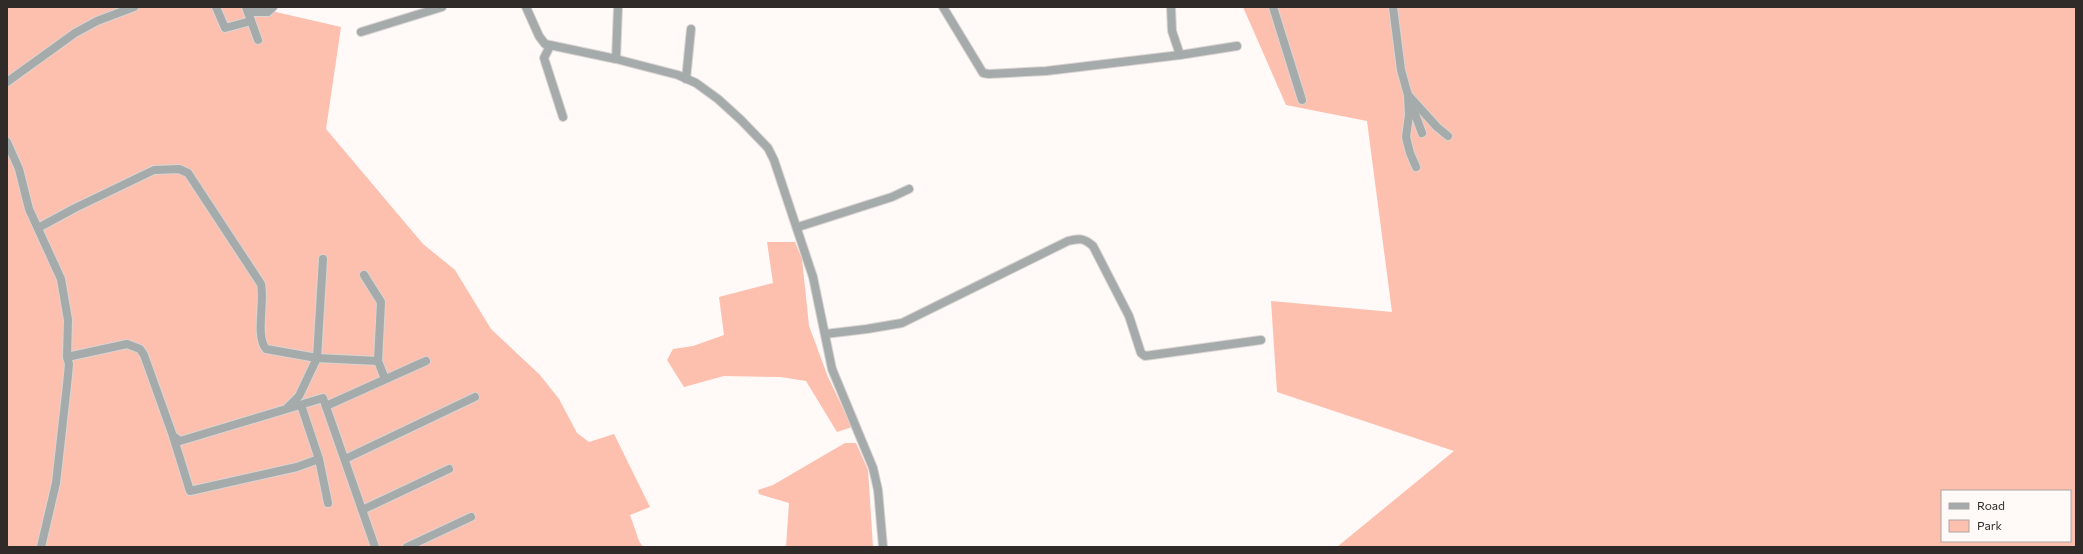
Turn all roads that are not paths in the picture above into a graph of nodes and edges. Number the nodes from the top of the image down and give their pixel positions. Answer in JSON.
{"nodes":[{"id":1,"x":134,"y":7,"type":"edge"},
{"id":2,"x":216,"y":7,"type":"edge"},
{"id":3,"x":273,"y":7,"type":"edge"},
{"id":4,"x":442,"y":7,"type":"edge"},
{"id":5,"x":526,"y":7,"type":"edge"},
{"id":6,"x":618,"y":7,"type":"edge"},
{"id":7,"x":942,"y":7,"type":"edge"},
{"id":8,"x":1171,"y":7,"type":"edge"},
{"id":9,"x":1273,"y":7,"type":"edge"},
{"id":10,"x":1393,"y":7,"type":"edge"},
{"id":11,"x":247,"y":10,"type":"edge"},
{"id":12,"x":251,"y":21,"type":"junction"},
{"id":13,"x":690,"y":29,"type":"dead end"},
{"id":14,"x":361,"y":32,"type":"dead end"},
{"id":15,"x":258,"y":40,"type":"dead end"},
{"id":16,"x":550,"y":46,"type":"junction"},
{"id":17,"x":1237,"y":46,"type":"dead end"},
{"id":18,"x":1180,"y":55,"type":"junction"},
{"id":19,"x":616,"y":59,"type":"junction"},
{"id":20,"x":686,"y":79,"type":"junction"},
{"id":21,"x":7,"y":82,"type":"edge"},
{"id":22,"x":1408,"y":95,"type":"junction"},
{"id":23,"x":1302,"y":100,"type":"dead end"},
{"id":24,"x":563,"y":117,"type":"dead end"},
{"id":25,"x":1422,"y":133,"type":"dead end"},
{"id":26,"x":1448,"y":136,"type":"dead end"},
{"id":27,"x":7,"y":142,"type":"edge"},
{"id":28,"x":1416,"y":167,"type":"dead end"},
{"id":29,"x":909,"y":189,"type":"dead end"},
{"id":30,"x":798,"y":227,"type":"junction"},
{"id":31,"x":38,"y":228,"type":"junction"},
{"id":32,"x":323,"y":259,"type":"dead end"},
{"id":33,"x":364,"y":275,"type":"dead end"},
{"id":34,"x":824,"y":334,"type":"junction"},
{"id":35,"x":1261,"y":340,"type":"dead end"},
{"id":36,"x":67,"y":357,"type":"junction"},
{"id":37,"x":317,"y":358,"type":"junction"},
{"id":38,"x":378,"y":361,"type":"junction"},
{"id":39,"x":426,"y":361,"type":"dead end"},
{"id":40,"x":385,"y":379,"type":"junction"},
{"id":41,"x":475,"y":397,"type":"dead end"},
{"id":42,"x":301,"y":404,"type":"junction"},
{"id":43,"x":326,"y":406,"type":"junction"},
{"id":44,"x":286,"y":409,"type":"junction"},
{"id":45,"x":173,"y":436,"type":"junction"},
{"id":46,"x":319,"y":459,"type":"junction"},
{"id":47,"x":345,"y":459,"type":"junction"},
{"id":48,"x":449,"y":469,"type":"dead end"},
{"id":49,"x":328,"y":503,"type":"dead end"},
{"id":50,"x":362,"y":510,"type":"junction"},
{"id":51,"x":471,"y":517,"type":"dead end"},
{"id":52,"x":42,"y":547,"type":"edge"},
{"id":53,"x":375,"y":547,"type":"edge"},
{"id":54,"x":407,"y":547,"type":"edge"},
{"id":55,"x":883,"y":547,"type":"edge"}],
"edges":[{"from":1,"to":21,"type":"street"},
{"from":2,"to":12,"type":"street"},
{"from":3,"to":11,"type":"street"},
{"from":4,"to":14,"type":"street"},
{"from":5,"to":16,"type":"street"},
{"from":6,"to":19,"type":"street"},
{"from":7,"to":18,"type":"street"},
{"from":8,"to":18,"type":"street"},
{"from":9,"to":23,"type":"street"},
{"from":10,"to":22,"type":"street"},
{"from":11,"to":12,"type":"street"},
{"from":12,"to":15,"type":"street"},
{"from":13,"to":20,"type":"street"},
{"from":16,"to":19,"type":"street"},
{"from":16,"to":24,"type":"street"},
{"from":17,"to":18,"type":"street"},
{"from":19,"to":20,"type":"street"},
{"from":20,"to":30,"type":"street"},
{"from":22,"to":25,"type":"street"},
{"from":22,"to":26,"type":"street"},
{"from":22,"to":28,"type":"street"},
{"from":27,"to":31,"type":"street"},
{"from":29,"to":30,"type":"street"},
{"from":30,"to":34,"type":"street"},
{"from":31,"to":36,"type":"street"},
{"from":31,"to":37,"type":"street"},
{"from":32,"to":37,"type":"street"},
{"from":33,"to":38,"type":"street"},
{"from":34,"to":35,"type":"street"},
{"from":34,"to":55,"type":"street"},
{"from":36,"to":45,"type":"street"},
{"from":36,"to":52,"type":"street"},
{"from":37,"to":38,"type":"street"},
{"from":37,"to":44,"type":"street"},
{"from":38,"to":40,"type":"street"},
{"from":39,"to":40,"type":"street"},
{"from":40,"to":43,"type":"street"},
{"from":41,"to":47,"type":"street"},
{"from":42,"to":43,"type":"street"},
{"from":42,"to":44,"type":"street"},
{"from":42,"to":46,"type":"street"},
{"from":43,"to":47,"type":"street"},
{"from":44,"to":45,"type":"street"},
{"from":45,"to":46,"type":"street"},
{"from":46,"to":49,"type":"street"},
{"from":47,"to":50,"type":"street"},
{"from":48,"to":50,"type":"street"},
{"from":50,"to":53,"type":"street"},
{"from":51,"to":54,"type":"street"}]}
